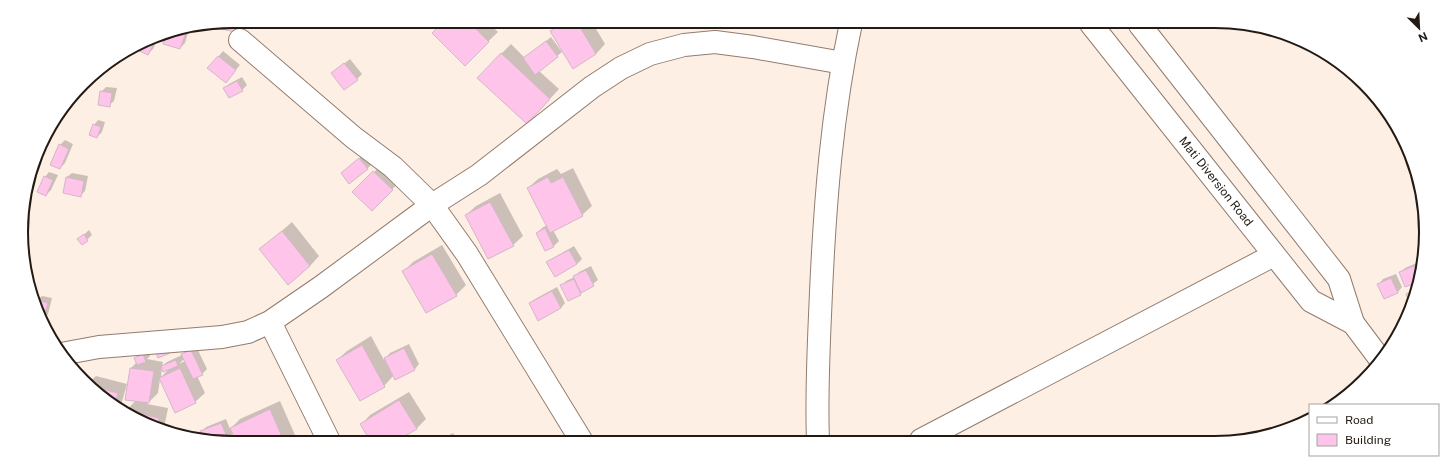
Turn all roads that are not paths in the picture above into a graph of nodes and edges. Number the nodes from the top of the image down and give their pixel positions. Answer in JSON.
{"nodes":[{"id":1,"x":850,"y":28,"type":"edge"},
{"id":2,"x":1094,"y":28,"type":"edge"},
{"id":3,"x":1142,"y":28,"type":"edge"},
{"id":4,"x":240,"y":40,"type":"dead end"},
{"id":5,"x":843,"y":63,"type":"junction"},
{"id":6,"x":432,"y":205,"type":"junction"},
{"id":7,"x":1274,"y":255,"type":"junction"},
{"id":8,"x":270,"y":322,"type":"junction"},
{"id":9,"x":1353,"y":323,"type":"junction"},
{"id":10,"x":68,"y":353,"type":"edge"},
{"id":11,"x":1377,"y":355,"type":"edge"},
{"id":12,"x":327,"y":436,"type":"edge"},
{"id":13,"x":579,"y":436,"type":"edge"},
{"id":14,"x":818,"y":436,"type":"edge"},
{"id":15,"x":928,"y":436,"type":"edge"}],
"edges":[{"from":1,"to":5,"type":"main road"},
{"from":2,"to":7,"type":"main road","name":"Mati Diversion Road"},
{"from":3,"to":9,"type":"main road","name":"Mati Diversion Road"},
{"from":4,"to":6,"type":"main road"},
{"from":5,"to":6,"type":"main road"},
{"from":5,"to":14,"type":"main road"},
{"from":6,"to":8,"type":"main road"},
{"from":6,"to":13,"type":"main road"},
{"from":7,"to":9,"type":"main road","name":"Mati Diversion Road"},
{"from":7,"to":15,"type":"main road"},
{"from":8,"to":10,"type":"main road"},
{"from":8,"to":12,"type":"main road"},
{"from":9,"to":11,"type":"main road","name":"Mati Diversion Road"}]}
